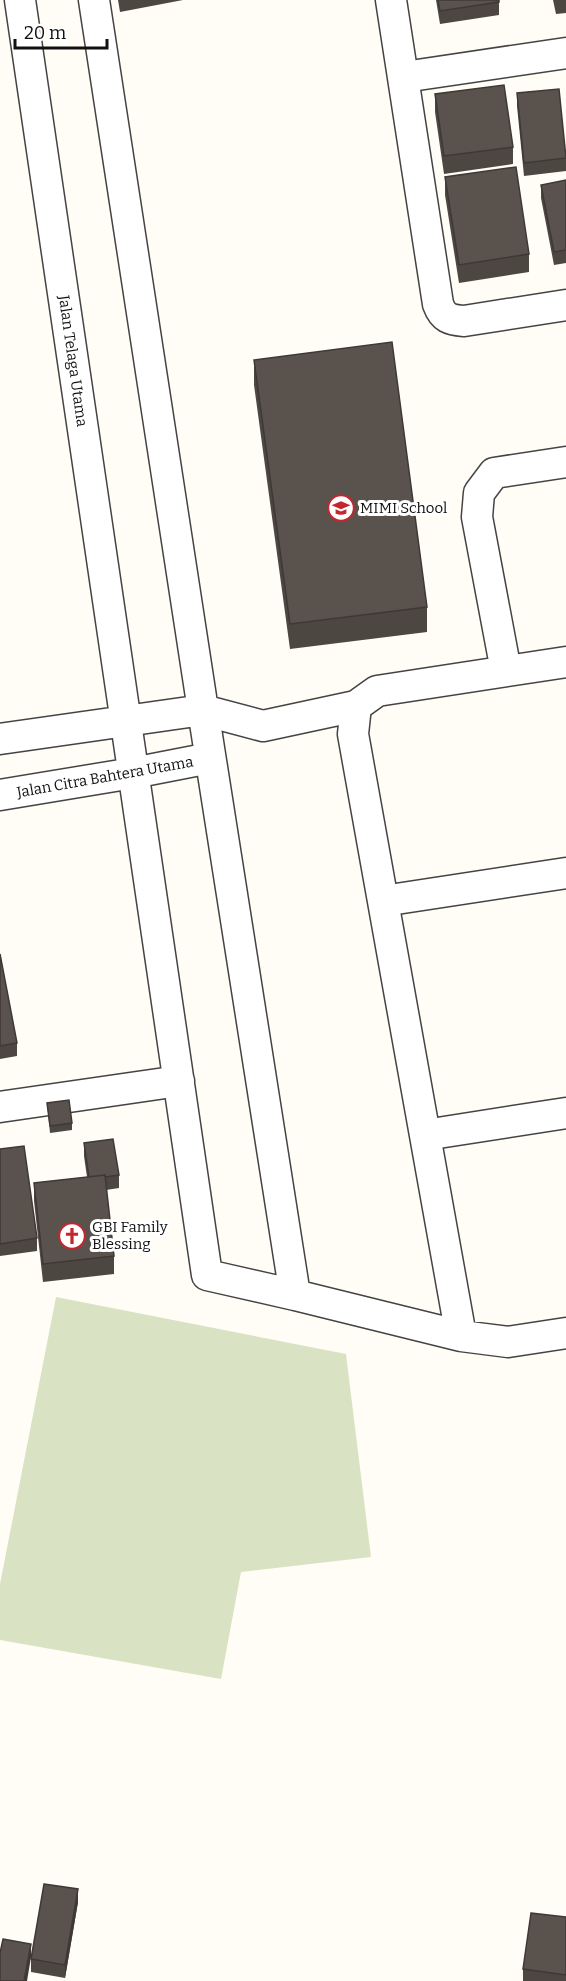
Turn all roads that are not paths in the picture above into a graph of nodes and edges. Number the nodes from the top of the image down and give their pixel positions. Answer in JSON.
{"nodes":[{"id":1,"x":20,"y":0,"type":"edge"},
{"id":2,"x":94,"y":0,"type":"edge"},
{"id":3,"x":391,"y":0,"type":"edge"},
{"id":4,"x":566,"y":53,"type":"edge"},
{"id":5,"x":404,"y":77,"type":"junction"},
{"id":6,"x":566,"y":305,"type":"edge"},
{"id":7,"x":566,"y":462,"type":"edge"},
{"id":8,"x":566,"y":662,"type":"edge"},
{"id":9,"x":506,"y":671,"type":"junction"},
{"id":10,"x":356,"y":706,"type":"junction"},
{"id":11,"x":202,"y":710,"type":"junction"},
{"id":12,"x":125,"y":721,"type":"junction"},
{"id":13,"x":0,"y":739,"type":"edge"},
{"id":14,"x":210,"y":758,"type":"junction"},
{"id":15,"x":133,"y":773,"type":"junction"},
{"id":16,"x":0,"y":795,"type":"edge"},
{"id":17,"x":566,"y":873,"type":"edge"},
{"id":18,"x":383,"y":901,"type":"junction"},
{"id":19,"x":178,"y":1081,"type":"junction"},
{"id":20,"x":0,"y":1107,"type":"edge"},
{"id":21,"x":566,"y":1113,"type":"edge"},
{"id":22,"x":425,"y":1135,"type":"junction"},
{"id":23,"x":295,"y":1295,"type":"junction"},
{"id":24,"x":566,"y":1333,"type":"edge"},
{"id":25,"x":461,"y":1336,"type":"junction"}],
"edges":[{"from":1,"to":12,"type":"street","name":"Jalan Telaga Utama"},
{"from":2,"to":11,"type":"street"},
{"from":3,"to":5,"type":"street"},
{"from":4,"to":5,"type":"street"},
{"from":5,"to":6,"type":"street"},
{"from":7,"to":9,"type":"street"},
{"from":8,"to":9,"type":"street"},
{"from":9,"to":10,"type":"street"},
{"from":10,"to":11,"type":"street"},
{"from":10,"to":18,"type":"street"},
{"from":11,"to":12,"type":"street"},
{"from":11,"to":14,"type":"street"},
{"from":12,"to":13,"type":"street"},
{"from":12,"to":15,"type":"street","name":"Jalan Telaga Utama"},
{"from":14,"to":15,"type":"street","name":"Jalan Citra Bahtera Utama"},
{"from":14,"to":23,"type":"street"},
{"from":15,"to":16,"type":"street","name":"Jalan Citra Bahtera Utama"},
{"from":15,"to":19,"type":"street","name":"Jalan Telaga Utama"},
{"from":17,"to":18,"type":"street"},
{"from":18,"to":22,"type":"street"},
{"from":19,"to":20,"type":"street"},
{"from":19,"to":23,"type":"street","name":"Jalan Telaga Utama"},
{"from":21,"to":22,"type":"street"},
{"from":22,"to":25,"type":"street"},
{"from":23,"to":25,"type":"street"},
{"from":24,"to":25,"type":"street"}]}
